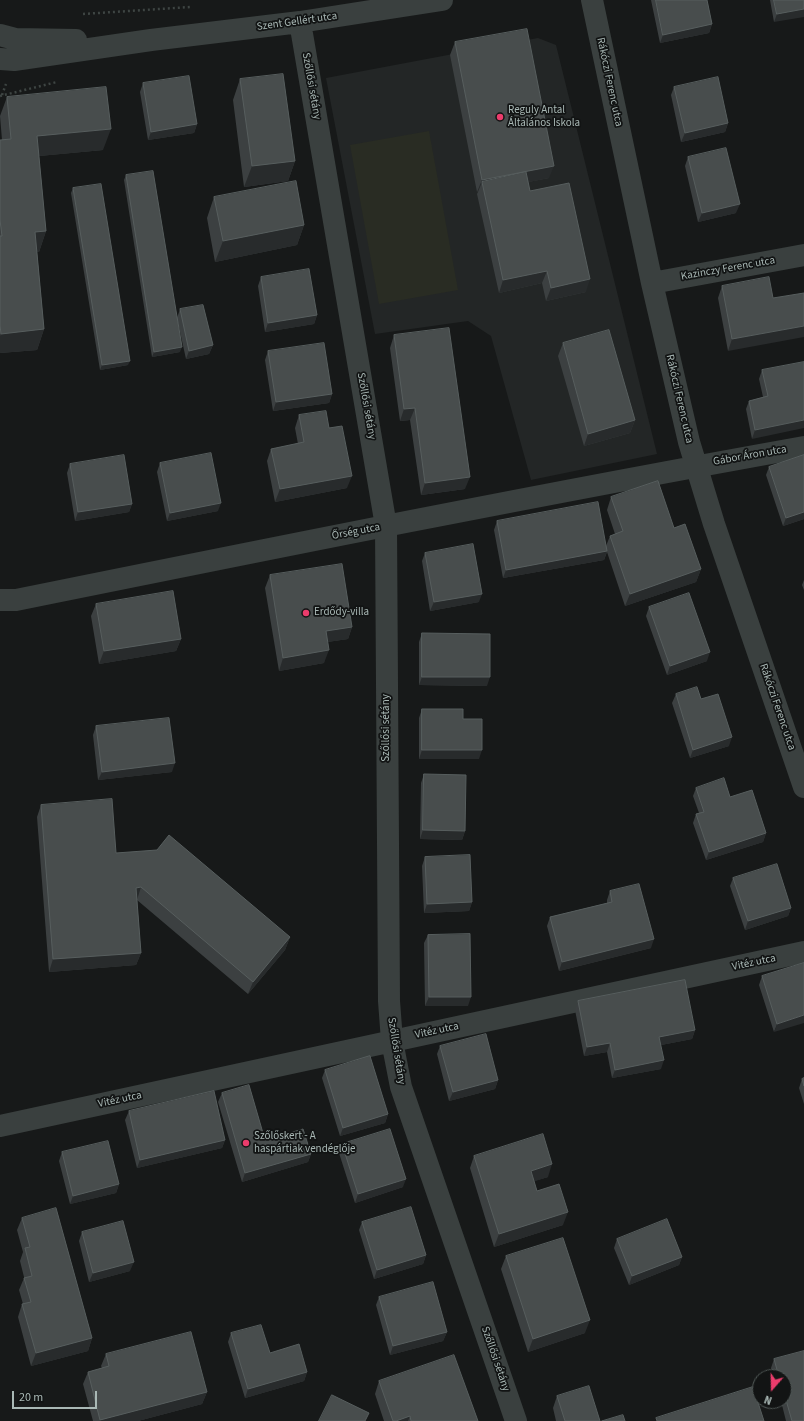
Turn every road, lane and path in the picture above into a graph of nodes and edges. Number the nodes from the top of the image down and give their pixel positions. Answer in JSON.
{"nodes":[{"id":1,"x":442,"y":0,"type":"edge"},
{"id":2,"x":592,"y":0,"type":"edge"},
{"id":3,"x":197,"y":7,"type":"dead end"},
{"id":4,"x":80,"y":14,"type":"dead end"},
{"id":5,"x":300,"y":22,"type":"junction"},
{"id":6,"x":0,"y":35,"type":"edge"},
{"id":7,"x":151,"y":40,"type":"junction"},
{"id":8,"x":0,"y":59,"type":"edge"},
{"id":9,"x":804,"y":255,"type":"edge"},
{"id":10,"x":652,"y":283,"type":"junction"},
{"id":11,"x":804,"y":447,"type":"edge"},
{"id":12,"x":696,"y":466,"type":"junction"},
{"id":13,"x":386,"y":526,"type":"junction"},
{"id":14,"x":5,"y":602,"type":"edge"},
{"id":15,"x":804,"y":787,"type":"edge"},
{"id":16,"x":804,"y":952,"type":"edge"},
{"id":17,"x":392,"y":1041,"type":"junction"},
{"id":18,"x":0,"y":1126,"type":"edge"},
{"id":19,"x":516,"y":1421,"type":"edge"}],
"edges":[{"from":1,"to":5,"type":"street","name":"Szent Gellért utca"},
{"from":2,"to":10,"type":"street","name":"Rákóczi Ferenc utca"},
{"from":3,"to":4,"type":"path"},
{"from":5,"to":7,"type":"street","name":"Szent Gellért utca"},
{"from":5,"to":13,"type":"street","name":"Szőllősi sétány"},
{"from":6,"to":7,"type":"street","name":"Szent Gellért utca"},
{"from":7,"to":8,"type":"street","name":"Szent Gellért utca"},
{"from":9,"to":10,"type":"street","name":"Kazinczy Ferenc utca"},
{"from":10,"to":12,"type":"street","name":"Rákóczi Ferenc utca"},
{"from":11,"to":12,"type":"street","name":"Gábor Áron utca"},
{"from":12,"to":13,"type":"street","name":"Őrség utca"},
{"from":12,"to":15,"type":"street","name":"Rákóczi Ferenc utca"},
{"from":13,"to":14,"type":"street","name":"Őrség utca"},
{"from":13,"to":17,"type":"street","name":"Szőllősi sétány"},
{"from":16,"to":17,"type":"street","name":"Vitéz utca"},
{"from":17,"to":18,"type":"street","name":"Vitéz utca"},
{"from":17,"to":19,"type":"street","name":"Szőllősi sétány"}]}
